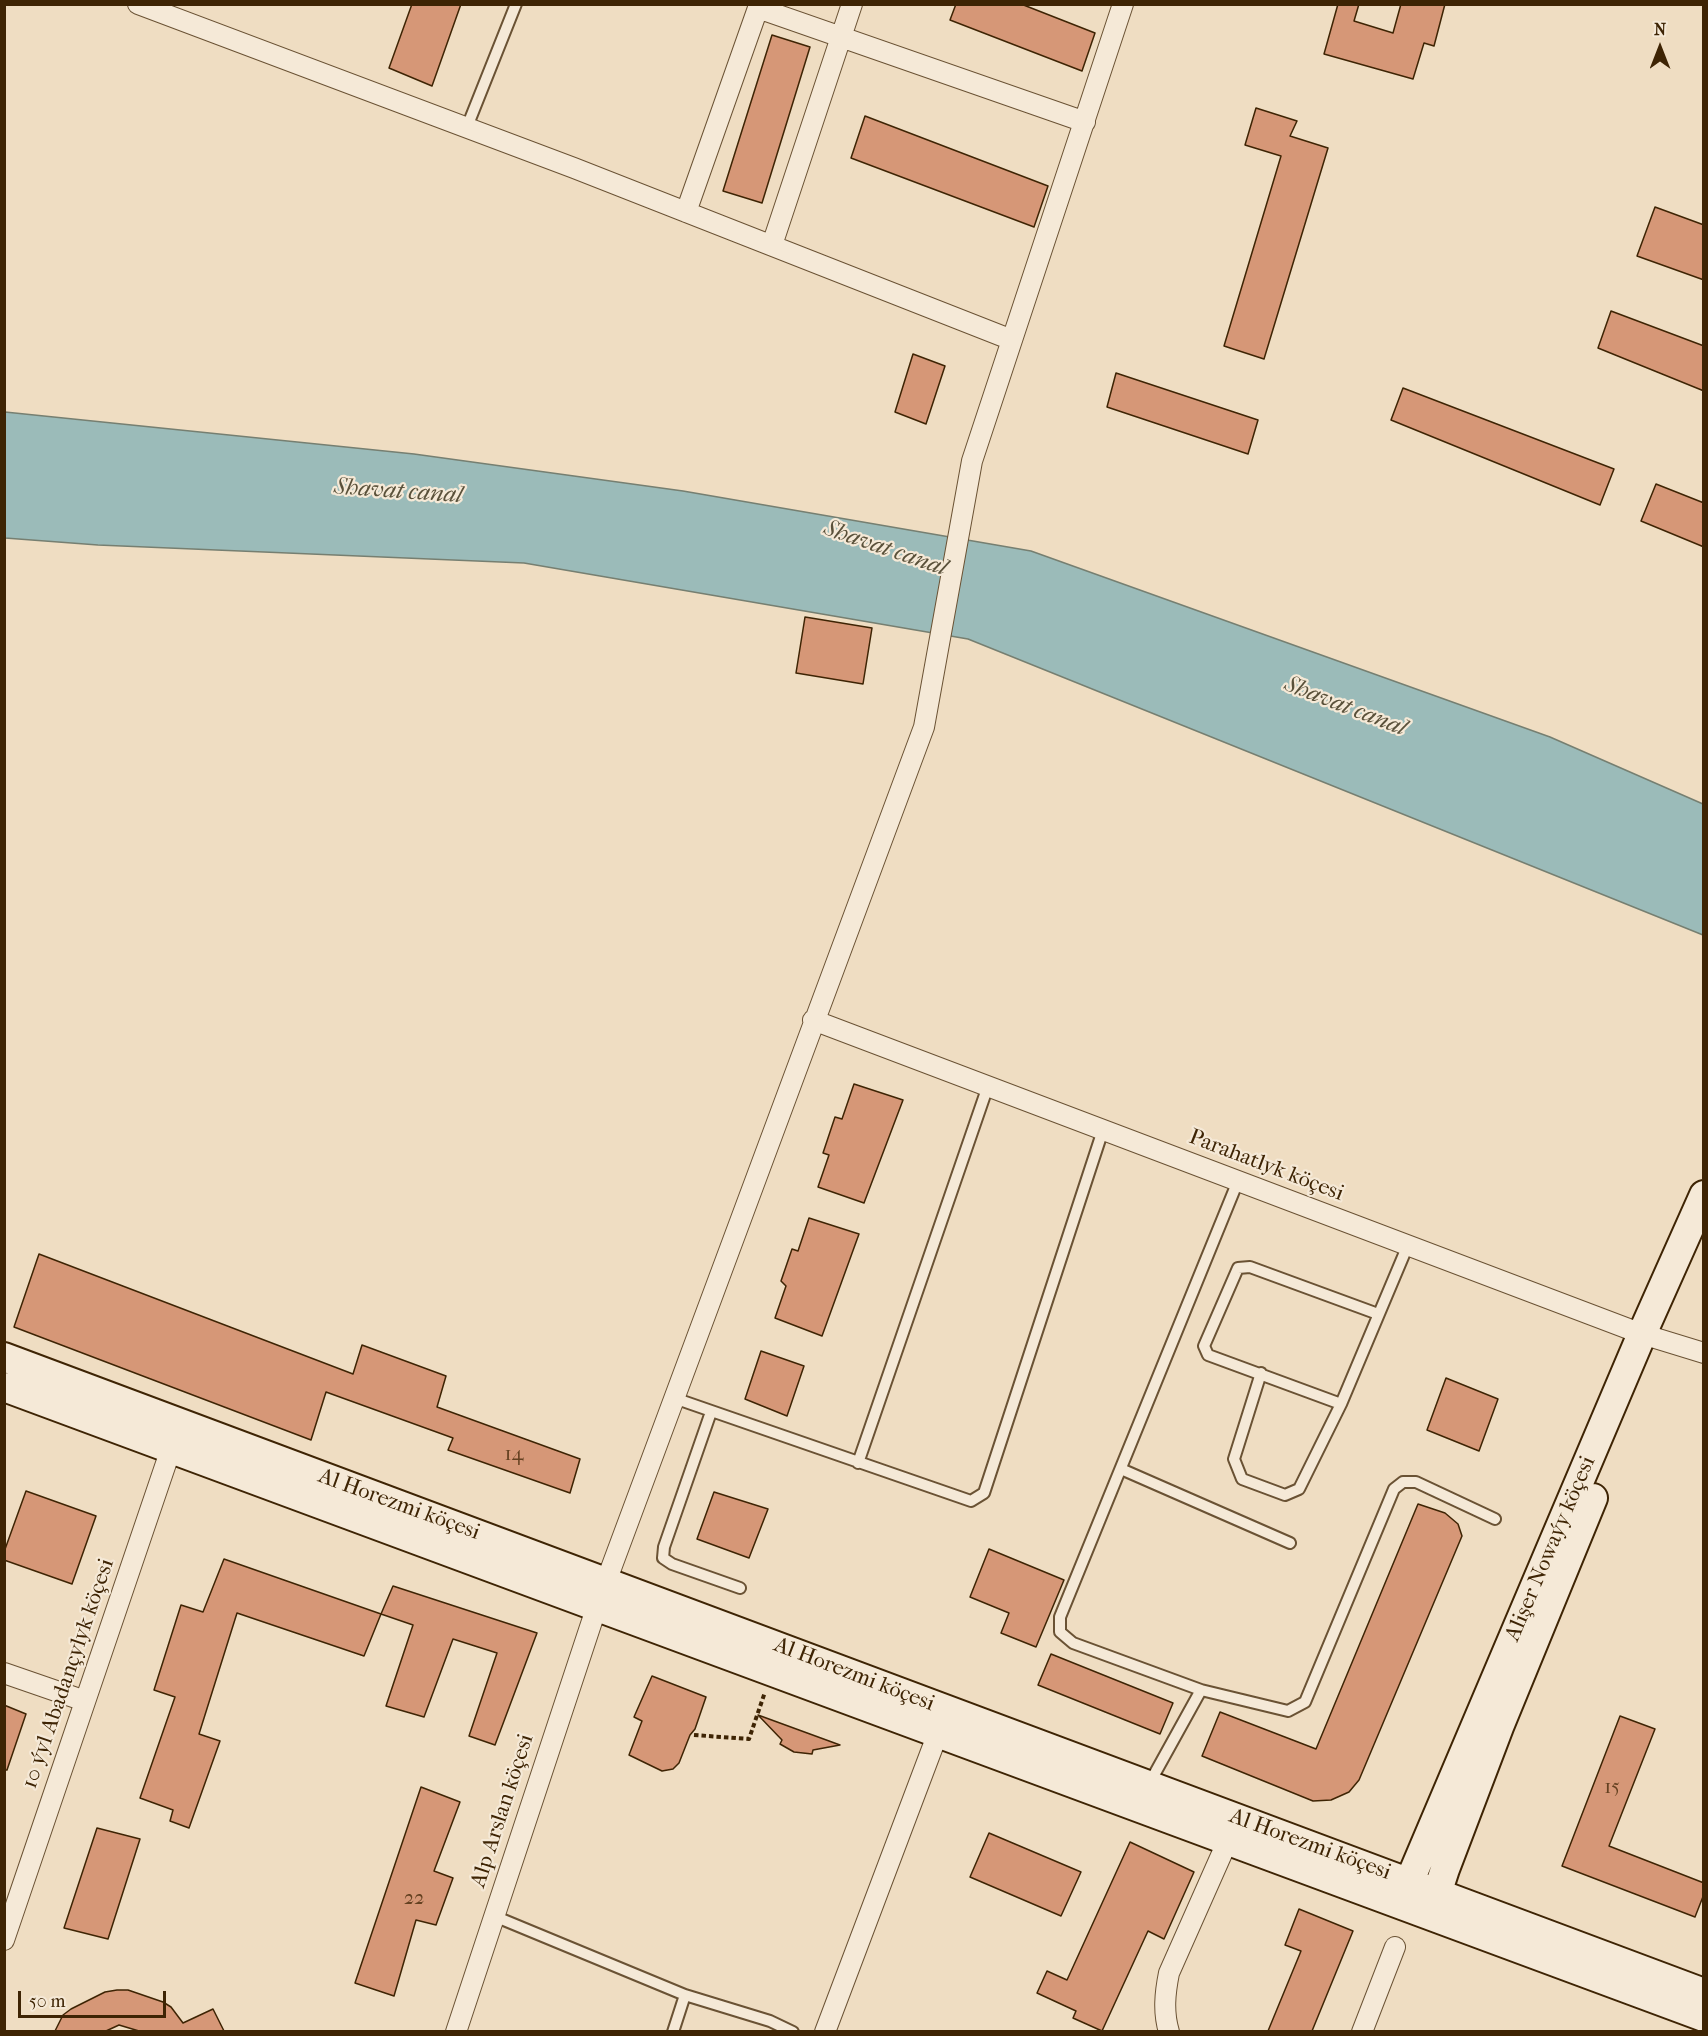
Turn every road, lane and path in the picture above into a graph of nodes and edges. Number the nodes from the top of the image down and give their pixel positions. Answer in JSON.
{"nodes":[{"id":1,"x":138,"y":4,"type":"edge"},
{"id":2,"x":516,"y":4,"type":"edge"},
{"id":3,"x":852,"y":4,"type":"edge"},
{"id":4,"x":1124,"y":4,"type":"edge"},
{"id":5,"x":759,"y":6,"type":"edge"},
{"id":6,"x":842,"y":36,"type":"junction"},
{"id":7,"x":1084,"y":122,"type":"junction"},
{"id":8,"x":467,"y":127,"type":"junction"},
{"id":9,"x":686,"y":212,"type":"junction"},
{"id":10,"x":772,"y":246,"type":"junction"},
{"id":11,"x":1012,"y":340,"type":"junction"},
{"id":12,"x":813,"y":1020,"type":"junction"},
{"id":13,"x":988,"y":1086,"type":"junction"},
{"id":14,"x":1104,"y":1130,"type":"junction"},
{"id":15,"x":1238,"y":1181,"type":"junction"},
{"id":16,"x":1704,"y":1195,"type":"edge"},
{"id":17,"x":1704,"y":1235,"type":"edge"},
{"id":18,"x":1407,"y":1245,"type":"junction"},
{"id":19,"x":1378,"y":1314,"type":"junction"},
{"id":20,"x":1650,"y":1336,"type":"junction"},
{"id":21,"x":1704,"y":1353,"type":"edge"},
{"id":22,"x":4,"y":1358,"type":"edge"},
{"id":23,"x":1261,"y":1373,"type":"junction"},
{"id":24,"x":6,"y":1393,"type":"edge"},
{"id":25,"x":674,"y":1398,"type":"junction"},
{"id":26,"x":1341,"y":1404,"type":"junction"},
{"id":27,"x":711,"y":1412,"type":"junction"},
{"id":28,"x":180,"y":1423,"type":"junction"},
{"id":29,"x":170,"y":1450,"type":"junction"},
{"id":30,"x":858,"y":1463,"type":"junction"},
{"id":31,"x":1121,"y":1469,"type":"junction"},
{"id":32,"x":1495,"y":1519,"type":"dead end"},
{"id":33,"x":1290,"y":1543,"type":"dead end"},
{"id":34,"x":740,"y":1588,"type":"dead end"},
{"id":35,"x":601,"y":1594,"type":"junction"},
{"id":36,"x":4,"y":1673,"type":"edge"},
{"id":37,"x":1201,"y":1690,"type":"junction"},
{"id":38,"x":774,"y":1695,"type":"dead end"},
{"id":39,"x":85,"y":1701,"type":"junction"},
{"id":40,"x":938,"y":1733,"type":"junction"},
{"id":41,"x":694,"y":1735,"type":"dead end"},
{"id":42,"x":1149,"y":1785,"type":"junction"},
{"id":43,"x":1228,"y":1840,"type":"junction"},
{"id":44,"x":1405,"y":1893,"type":"junction"},
{"id":45,"x":1433,"y":1904,"type":"junction"},
{"id":46,"x":494,"y":1916,"type":"junction"},
{"id":47,"x":4,"y":1940,"type":"edge"},
{"id":48,"x":1395,"y":1947,"type":"dead end"},
{"id":49,"x":1704,"y":1994,"type":"edge"},
{"id":50,"x":685,"y":1995,"type":"junction"},
{"id":51,"x":1704,"y":2016,"type":"edge"},
{"id":52,"x":456,"y":2031,"type":"edge"},
{"id":53,"x":673,"y":2031,"type":"edge"},
{"id":54,"x":793,"y":2031,"type":"edge"},
{"id":55,"x":825,"y":2031,"type":"edge"},
{"id":56,"x":1169,"y":2031,"type":"edge"},
{"id":57,"x":1362,"y":2031,"type":"edge"}],
"edges":[{"from":1,"to":8,"type":"street"},
{"from":2,"to":8,"type":"lane"},
{"from":3,"to":6,"type":"street"},
{"from":4,"to":7,"type":"street","name":"Alp Arslan köçesi"},
{"from":5,"to":6,"type":"street"},
{"from":5,"to":9,"type":"street"},
{"from":6,"to":7,"type":"street"},
{"from":6,"to":10,"type":"street"},
{"from":7,"to":11,"type":"street","name":"Alp Arslan köçesi"},
{"from":8,"to":9,"type":"street"},
{"from":9,"to":10,"type":"street"},
{"from":10,"to":11,"type":"street"},
{"from":11,"to":12,"type":"street","name":"Alp Arslan köçesi"},
{"from":12,"to":13,"type":"street","name":"Parahatlyk köçesi"},
{"from":12,"to":25,"type":"street","name":"Alp Arslan köçesi"},
{"from":13,"to":14,"type":"street","name":"Parahatlyk köçesi"},
{"from":13,"to":30,"type":"lane"},
{"from":14,"to":15,"type":"street","name":"Parahatlyk köçesi"},
{"from":14,"to":30,"type":"lane"},
{"from":15,"to":18,"type":"street","name":"Parahatlyk köçesi"},
{"from":15,"to":31,"type":"lane"},
{"from":16,"to":20,"type":"street","name":"Alişer Nowaýy köçesi"},
{"from":17,"to":20,"type":"street","name":"Alişer Nowaýy köçesi"},
{"from":18,"to":19,"type":"lane"},
{"from":18,"to":20,"type":"street","name":"Parahatlyk köçesi"},
{"from":19,"to":23,"type":"lane"},
{"from":19,"to":26,"type":"lane"},
{"from":20,"to":21,"type":"street","name":"Parahatlyk köçesi"},
{"from":20,"to":44,"type":"street","name":"Alişer Nowaýy köçesi"},
{"from":20,"to":45,"type":"street","name":"Alişer Nowaýy köçesi"},
{"from":22,"to":28,"type":"street","name":"Al Horezmi köçesi"},
{"from":23,"to":26,"type":"lane"},
{"from":23,"to":26,"type":"lane"},
{"from":24,"to":29,"type":"street","name":"Al Horezmi köçesi"},
{"from":25,"to":27,"type":"lane"},
{"from":25,"to":35,"type":"street","name":"Alp Arslan köçesi"},
{"from":27,"to":30,"type":"lane"},
{"from":27,"to":34,"type":"lane"},
{"from":28,"to":29,"type":"street","name":"10 ýyl Abadançylyk köçesi"},
{"from":28,"to":35,"type":"street","name":"Al Horezmi köçesi"},
{"from":29,"to":35,"type":"street","name":"Al Horezmi köçesi"},
{"from":29,"to":39,"type":"street","name":"10 ýyl Abadançylyk köçesi"},
{"from":31,"to":33,"type":"lane"},
{"from":31,"to":37,"type":"lane"},
{"from":32,"to":37,"type":"lane"},
{"from":35,"to":40,"type":"street","name":"Al Horezmi köçesi"},
{"from":35,"to":42,"type":"street","name":"Al Horezmi köçesi"},
{"from":35,"to":46,"type":"street","name":"Alp Arslan köçesi"},
{"from":36,"to":39,"type":"street"},
{"from":37,"to":42,"type":"lane"},
{"from":38,"to":41,"type":"path"},
{"from":39,"to":47,"type":"street","name":"10 ýyl Abadançylyk köçesi"},
{"from":40,"to":43,"type":"street","name":"Al Horezmi köçesi"},
{"from":40,"to":55,"type":"street"},
{"from":42,"to":44,"type":"street","name":"Al Horezmi köçesi"},
{"from":43,"to":44,"type":"street","name":"Al Horezmi köçesi"},
{"from":43,"to":56,"type":"street"},
{"from":44,"to":45,"type":"street","name":"Al Horezmi köçesi"},
{"from":45,"to":49,"type":"street","name":"Al Horezmi köçesi"},
{"from":45,"to":51,"type":"street","name":"Al Horezmi köçesi"},
{"from":46,"to":50,"type":"lane"},
{"from":46,"to":52,"type":"street","name":"Alp Arslan köçesi"},
{"from":48,"to":57,"type":"street"},
{"from":50,"to":53,"type":"lane"},
{"from":50,"to":54,"type":"lane"}]}
